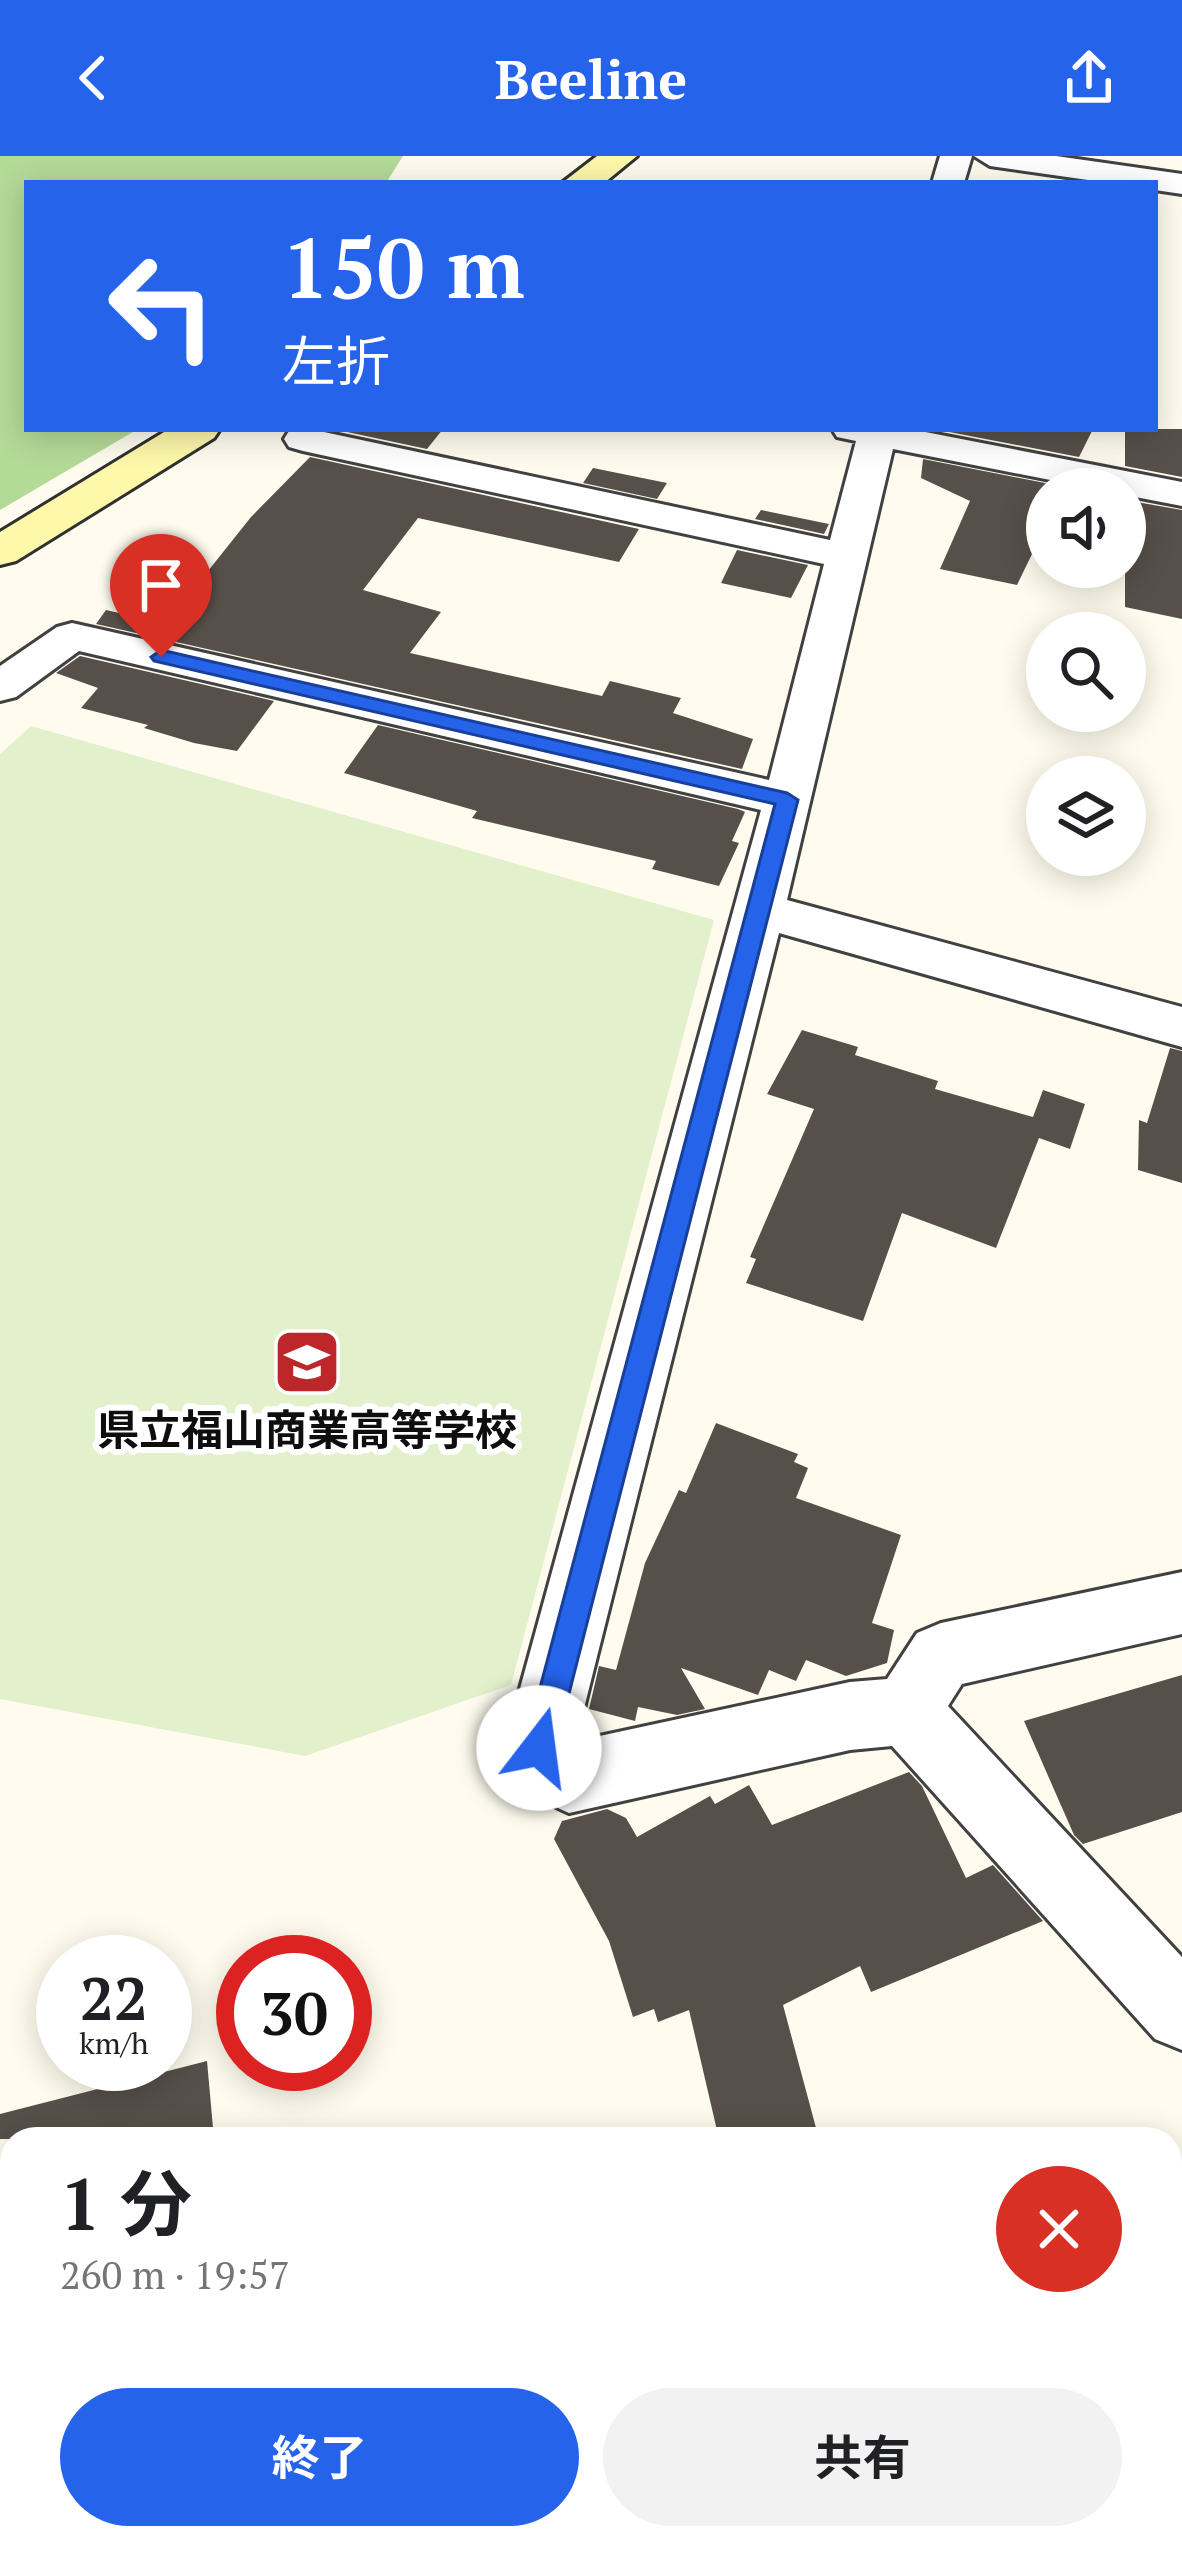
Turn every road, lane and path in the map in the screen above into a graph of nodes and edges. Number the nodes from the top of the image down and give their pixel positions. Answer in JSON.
{"nodes":[{"id":1,"x":620,"y":156,"type":"edge"},
{"id":2,"x":990,"y":156,"type":"edge"},
{"id":3,"x":584,"y":180,"type":"edge"},
{"id":4,"x":1155,"y":180,"type":"edge"},
{"id":5,"x":194,"y":432,"type":"edge"},
{"id":6,"x":868,"y":432,"type":"edge"},
{"id":7,"x":873,"y":432,"type":"edge"},
{"id":8,"x":303,"y":439,"type":"dead end"},
{"id":9,"x":1182,"y":494,"type":"edge"},
{"id":10,"x":0,"y":551,"type":"edge"},
{"id":11,"x":846,"y":556,"type":"junction"},
{"id":12,"x":0,"y":687,"type":"edge"},
{"id":13,"x":787,"y":800,"type":"junction"},
{"id":14,"x":760,"y":910,"type":"junction"},
{"id":15,"x":1182,"y":1027,"type":"edge"},
{"id":16,"x":1182,"y":1603,"type":"edge"},
{"id":17,"x":906,"y":1711,"type":"junction"},
{"id":18,"x":1182,"y":2012,"type":"edge"}],
"edges":[{"from":1,"to":3,"type":"street"},
{"from":2,"to":4,"type":"street"},
{"from":5,"to":10,"type":"street"},
{"from":6,"to":11,"type":"street"},
{"from":7,"to":9,"type":"street"},
{"from":8,"to":11,"type":"street"},
{"from":11,"to":13,"type":"street"},
{"from":12,"to":13,"type":"street"},
{"from":13,"to":14,"type":"street"},
{"from":14,"to":15,"type":"street"},
{"from":14,"to":17,"type":"street"},
{"from":16,"to":17,"type":"street"},
{"from":17,"to":18,"type":"street"}]}
